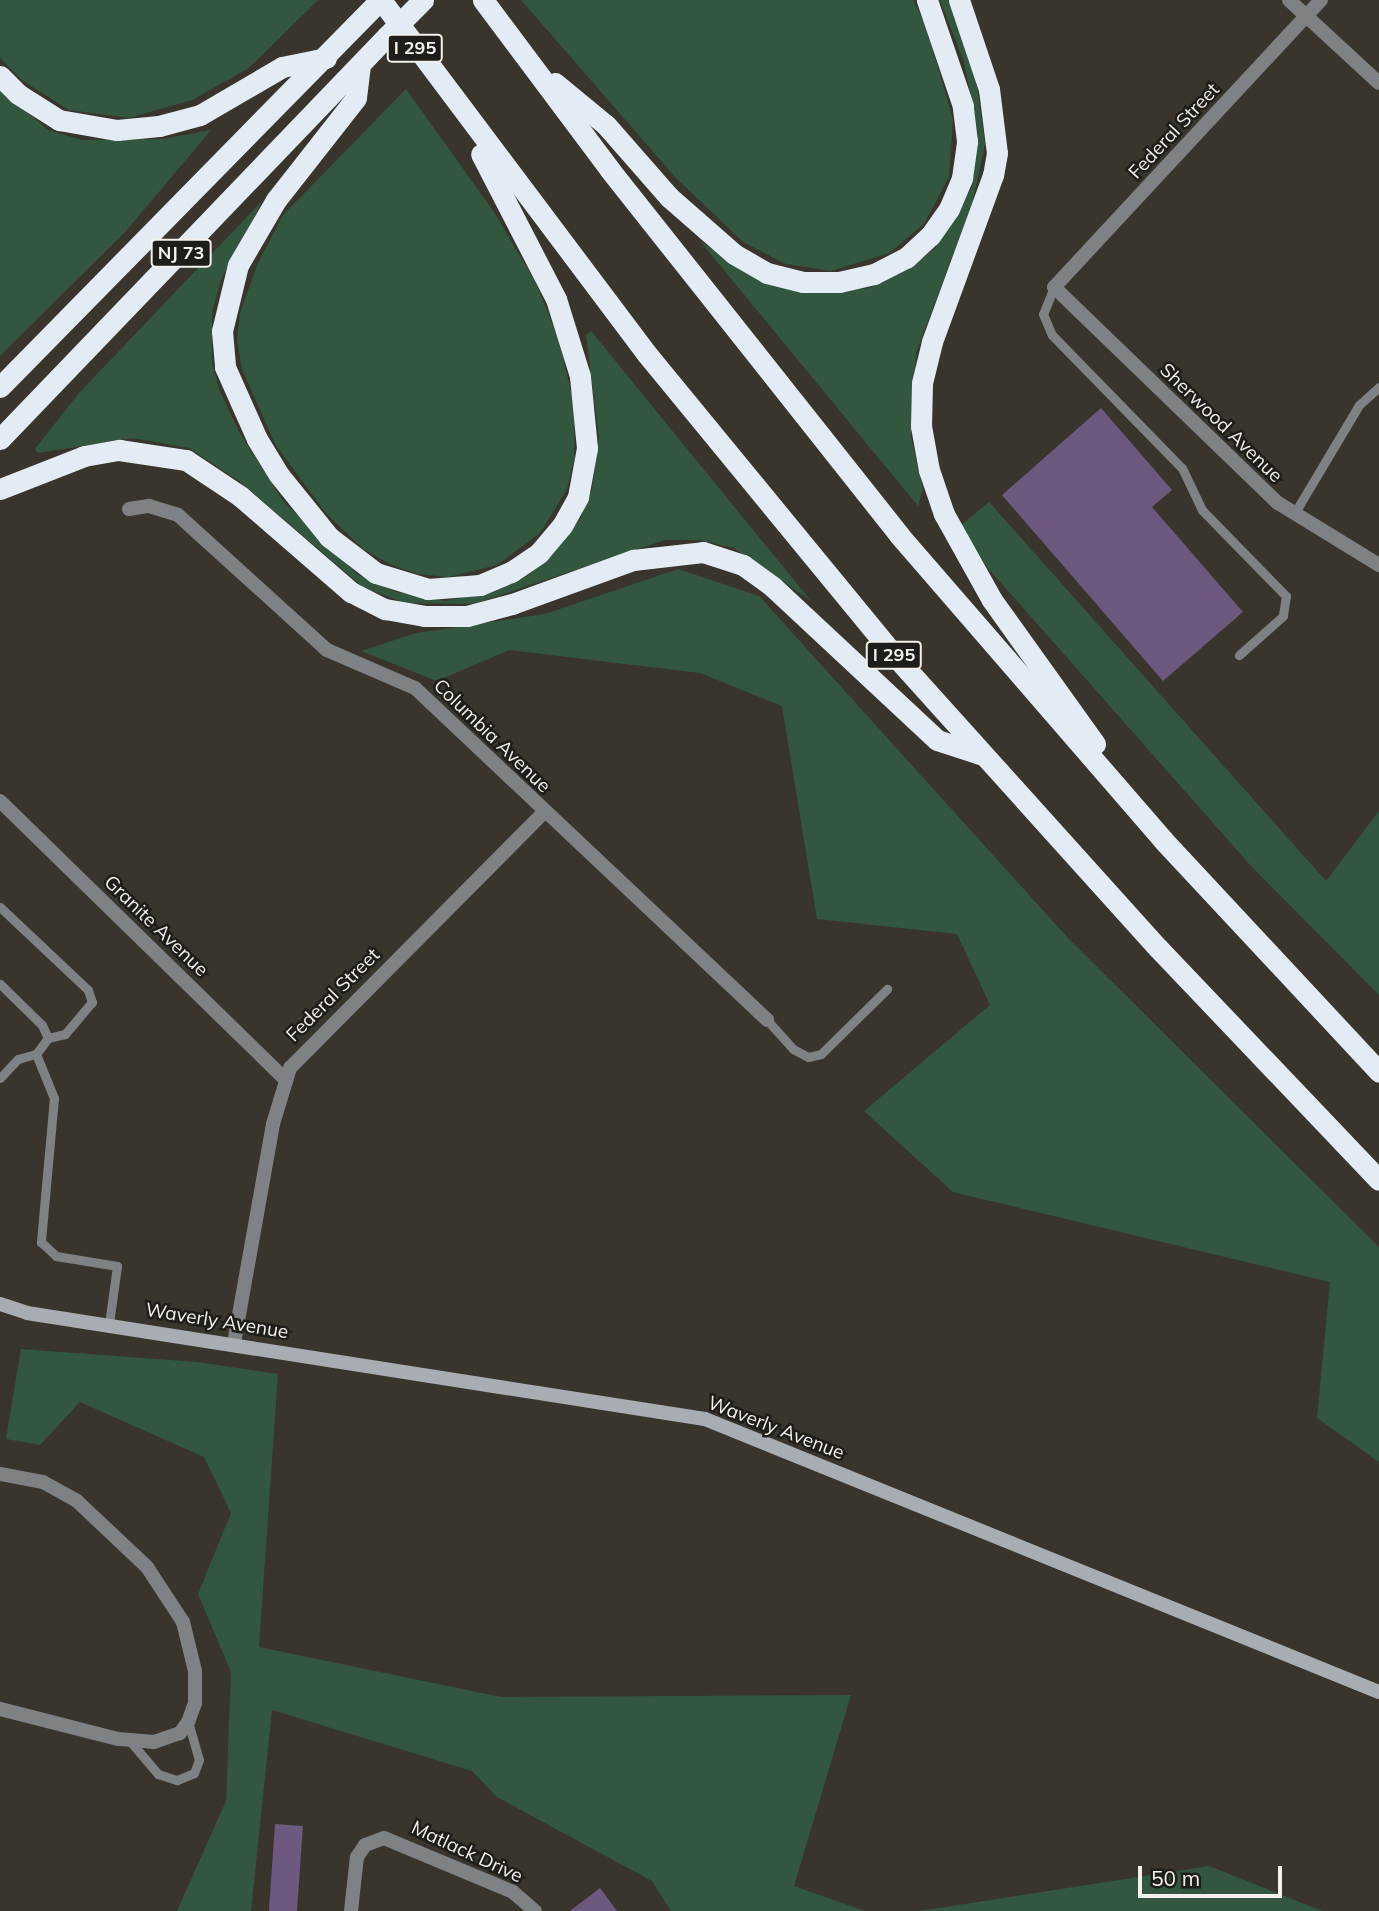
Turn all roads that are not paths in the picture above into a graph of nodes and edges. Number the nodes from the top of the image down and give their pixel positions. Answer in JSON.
{"nodes":[{"id":1,"x":380,"y":0,"type":"edge"},
{"id":2,"x":423,"y":0,"type":"edge"},
{"id":3,"x":483,"y":0,"type":"edge"},
{"id":4,"x":927,"y":0,"type":"edge"},
{"id":5,"x":959,"y":0,"type":"edge"},
{"id":6,"x":1289,"y":0,"type":"edge"},
{"id":7,"x":1321,"y":0,"type":"edge"},
{"id":8,"x":1306,"y":16,"type":"junction"},
{"id":9,"x":326,"y":58,"type":"junction"},
{"id":10,"x":527,"y":60,"type":"junction"},
{"id":11,"x":360,"y":65,"type":"junction"},
{"id":12,"x":0,"y":76,"type":"edge"},
{"id":13,"x":1379,"y":83,"type":"edge"},
{"id":14,"x":450,"y":96,"type":"junction"},
{"id":15,"x":1054,"y":288,"type":"junction"},
{"id":16,"x":0,"y":387,"type":"edge"},
{"id":17,"x":1379,"y":387,"type":"edge"},
{"id":18,"x":0,"y":439,"type":"edge"},
{"id":19,"x":0,"y":489,"type":"edge"},
{"id":20,"x":129,"y":509,"type":"dead end"},
{"id":21,"x":1294,"y":514,"type":"junction"},
{"id":22,"x":1379,"y":565,"type":"edge"},
{"id":23,"x":1239,"y":655,"type":"dead end"},
{"id":24,"x":982,"y":755,"type":"junction"},
{"id":25,"x":0,"y":801,"type":"edge"},
{"id":26,"x":544,"y":811,"type":"junction"},
{"id":27,"x":1163,"y":840,"type":"junction"},
{"id":28,"x":0,"y":907,"type":"edge"},
{"id":29,"x":0,"y":984,"type":"edge"},
{"id":30,"x":887,"y":989,"type":"dead end"},
{"id":31,"x":767,"y":1020,"type":"joint"},
{"id":32,"x":48,"y":1038,"type":"junction"},
{"id":33,"x":36,"y":1054,"type":"junction"},
{"id":34,"x":1379,"y":1072,"type":"edge"},
{"id":35,"x":0,"y":1078,"type":"edge"},
{"id":36,"x":285,"y":1079,"type":"junction"},
{"id":37,"x":1379,"y":1180,"type":"edge"},
{"id":38,"x":0,"y":1307,"type":"edge"},
{"id":39,"x":110,"y":1324,"type":"junction"},
{"id":40,"x":234,"y":1343,"type":"junction"},
{"id":41,"x":0,"y":1474,"type":"edge"},
{"id":42,"x":1379,"y":1692,"type":"edge"},
{"id":43,"x":0,"y":1709,"type":"edge"},
{"id":44,"x":188,"y":1722,"type":"junction"},
{"id":45,"x":129,"y":1740,"type":"junction"},
{"id":46,"x":351,"y":1911,"type":"edge"},
{"id":47,"x":536,"y":1911,"type":"edge"}],
"edges":[{"from":1,"to":9,"type":"highway","number":"NJ 73"},
{"from":1,"to":14,"type":"highway","number":"I 295"},
{"from":2,"to":11,"type":"highway","number":"NJ 73","bridge":true},
{"from":3,"to":10,"type":"highway"},
{"from":4,"to":10,"type":"highway"},
{"from":5,"to":27,"type":"highway"},
{"from":6,"to":8,"type":"street"},
{"from":7,"to":8,"type":"street","name":"Federal Street"},
{"from":8,"to":13,"type":"street"},
{"from":8,"to":15,"type":"street","name":"Federal Street"},
{"from":9,"to":12,"type":"highway"},
{"from":9,"to":16,"type":"highway","number":"NJ 73"},
{"from":10,"to":27,"type":"highway"},
{"from":11,"to":14,"type":"highway"},
{"from":11,"to":18,"type":"highway","number":"NJ 73"},
{"from":14,"to":24,"type":"highway","number":"I 295"},
{"from":15,"to":21,"type":"street","name":"Sherwood Avenue"},
{"from":15,"to":23,"type":"lane"},
{"from":17,"to":21,"type":"lane"},
{"from":19,"to":24,"type":"highway"},
{"from":20,"to":26,"type":"street","name":"Columbia Avenue"},
{"from":21,"to":22,"type":"street","name":"Sherwood Avenue"},
{"from":24,"to":37,"type":"highway","number":"I 295"},
{"from":25,"to":36,"type":"street","name":"Granite Avenue"},
{"from":26,"to":31,"type":"street","name":"Columbia Avenue"},
{"from":26,"to":36,"type":"street","name":"Federal Street"},
{"from":27,"to":34,"type":"highway"},
{"from":28,"to":32,"type":"lane"},
{"from":29,"to":32,"type":"lane"},
{"from":30,"to":31,"type":"lane"},
{"from":32,"to":33,"type":"lane"},
{"from":33,"to":35,"type":"lane"},
{"from":33,"to":39,"type":"lane"},
{"from":36,"to":40,"type":"street","name":"Federal Street"},
{"from":38,"to":39,"type":"street","name":"Waverly Avenue"},
{"from":39,"to":40,"type":"street","name":"Waverly Avenue"},
{"from":40,"to":42,"type":"street","name":"Waverly Avenue"},
{"from":41,"to":44,"type":"street"},
{"from":43,"to":45,"type":"street"},
{"from":44,"to":45,"type":"street"},
{"from":44,"to":45,"type":"lane"},
{"from":46,"to":47,"type":"street","name":"Matlack Drive"}]}
